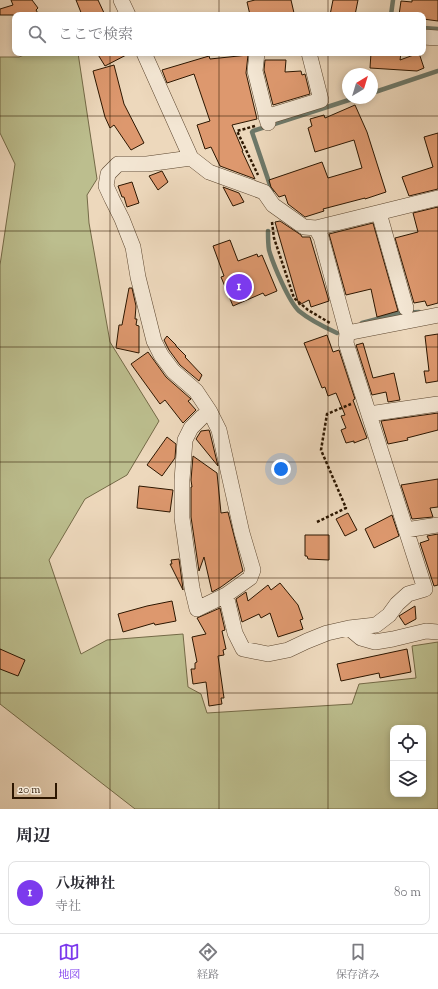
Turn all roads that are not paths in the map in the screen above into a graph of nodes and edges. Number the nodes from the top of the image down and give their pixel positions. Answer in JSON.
{"nodes":[{"id":1,"x":121,"y":0,"type":"edge"},
{"id":2,"x":127,"y":12,"type":"edge"},
{"id":3,"x":426,"y":37,"type":"edge"},
{"id":4,"x":438,"y":38,"type":"edge"},
{"id":5,"x":145,"y":56,"type":"edge"},
{"id":6,"x":257,"y":56,"type":"edge"},
{"id":7,"x":310,"y":56,"type":"edge"},
{"id":8,"x":191,"y":158,"type":"junction"},
{"id":9,"x":438,"y":198,"type":"edge"},
{"id":10,"x":379,"y":212,"type":"junction"},
{"id":11,"x":316,"y":228,"type":"junction"},
{"id":12,"x":406,"y":308,"type":"dead end"},
{"id":13,"x":438,"y":315,"type":"edge"},
{"id":14,"x":346,"y":330,"type":"junction"},
{"id":15,"x":438,"y":404,"type":"edge"},
{"id":16,"x":210,"y":412,"type":"junction"},
{"id":17,"x":369,"y":414,"type":"junction"},
{"id":18,"x":438,"y":525,"type":"edge"},
{"id":19,"x":406,"y":530,"type":"junction"},
{"id":20,"x":226,"y":595,"type":"junction"},
{"id":21,"x":349,"y":628,"type":"junction"},
{"id":22,"x":438,"y":632,"type":"edge"}],
"edges":[{"from":1,"to":2,"type":"street"},
{"from":3,"to":4,"type":"street"},
{"from":5,"to":8,"type":"street"},
{"from":6,"to":7,"type":"street"},
{"from":8,"to":11,"type":"street"},
{"from":8,"to":16,"type":"street"},
{"from":9,"to":10,"type":"street"},
{"from":10,"to":11,"type":"street"},
{"from":10,"to":12,"type":"street"},
{"from":11,"to":14,"type":"street"},
{"from":13,"to":14,"type":"street"},
{"from":14,"to":17,"type":"street"},
{"from":15,"to":17,"type":"street"},
{"from":16,"to":20,"type":"street"},
{"from":16,"to":20,"type":"street"},
{"from":17,"to":19,"type":"street"},
{"from":18,"to":19,"type":"street"},
{"from":19,"to":21,"type":"street"},
{"from":20,"to":21,"type":"street"},
{"from":21,"to":22,"type":"street"}]}
